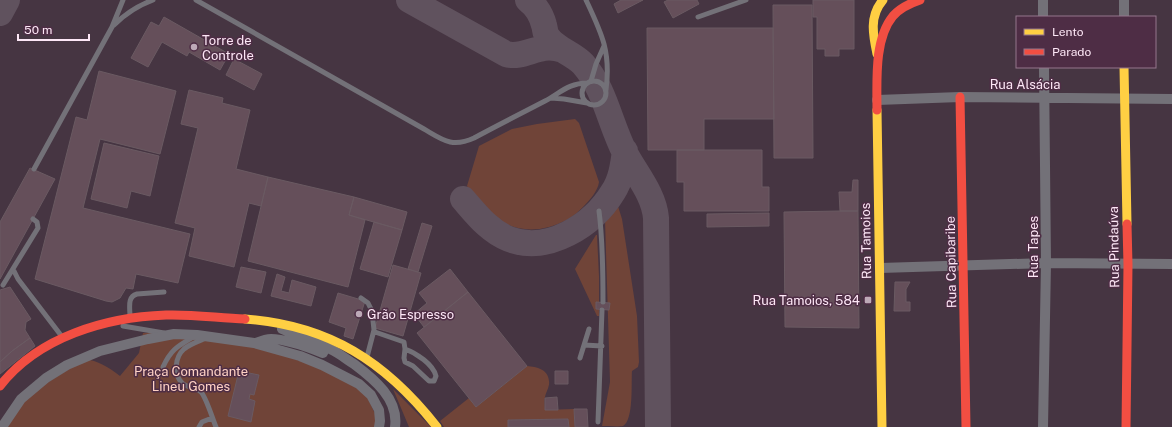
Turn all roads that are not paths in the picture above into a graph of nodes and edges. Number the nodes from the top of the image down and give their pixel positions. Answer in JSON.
{"nodes":[{"id":1,"x":123,"y":0,"type":"edge"},
{"id":2,"x":153,"y":0,"type":"edge"},
{"id":3,"x":196,"y":0,"type":"edge"},
{"id":4,"x":586,"y":0,"type":"edge"},
{"id":5,"x":746,"y":0,"type":"edge"},
{"id":6,"x":920,"y":0,"type":"edge"},
{"id":7,"x":1043,"y":0,"type":"edge"},
{"id":8,"x":1124,"y":0,"type":"edge"},
{"id":9,"x":881,"y":1,"type":"edge"},
{"id":10,"x":905,"y":4,"type":"edge"},
{"id":11,"x":1043,"y":16,"type":"edge"},
{"id":12,"x":1124,"y":16,"type":"edge"},
{"id":13,"x":698,"y":17,"type":"dead end"},
{"id":14,"x":888,"y":21,"type":"junction"},
{"id":15,"x":112,"y":27,"type":"junction"},
{"id":16,"x":605,"y":45,"type":"junction"},
{"id":17,"x":878,"y":55,"type":"junction"},
{"id":18,"x":1044,"y":68,"type":"edge"},
{"id":19,"x":1124,"y":68,"type":"edge"},
{"id":20,"x":589,"y":82,"type":"junction"},
{"id":21,"x":606,"y":90,"type":"junction"},
{"id":22,"x":960,"y":97,"type":"junction"},
{"id":23,"x":1044,"y":97,"type":"junction"},
{"id":24,"x":550,"y":98,"type":"junction"},
{"id":25,"x":1124,"y":98,"type":"junction"},
{"id":26,"x":1172,"y":99,"type":"edge"},
{"id":27,"x":877,"y":100,"type":"junction"},
{"id":28,"x":587,"y":103,"type":"junction"},
{"id":29,"x":34,"y":169,"type":"dead end"},
{"id":30,"x":599,"y":211,"type":"dead end"},
{"id":31,"x":33,"y":219,"type":"dead end"},
{"id":32,"x":1046,"y":263,"type":"junction"},
{"id":33,"x":1128,"y":264,"type":"junction"},
{"id":34,"x":1172,"y":264,"type":"edge"},
{"id":35,"x":964,"y":265,"type":"junction"},
{"id":36,"x":880,"y":268,"type":"junction"},
{"id":37,"x":13,"y":269,"type":"junction"},
{"id":38,"x":3,"y":285,"type":"dead end"},
{"id":39,"x":164,"y":292,"type":"dead end"},
{"id":40,"x":361,"y":298,"type":"dead end"},
{"id":41,"x":602,"y":302,"type":"dead end"},
{"id":42,"x":602,"y":310,"type":"dead end"},
{"id":43,"x":130,"y":318,"type":"junction"},
{"id":44,"x":256,"y":319,"type":"junction"},
{"id":45,"x":123,"y":326,"type":"dead end"},
{"id":46,"x":590,"y":329,"type":"dead end"},
{"id":47,"x":374,"y":332,"type":"junction"},
{"id":48,"x":174,"y":334,"type":"junction"},
{"id":49,"x":197,"y":335,"type":"junction"},
{"id":50,"x":213,"y":337,"type":"junction"},
{"id":51,"x":63,"y":338,"type":"junction"},
{"id":52,"x":254,"y":343,"type":"junction"},
{"id":53,"x":584,"y":345,"type":"junction"},
{"id":54,"x":602,"y":346,"type":"junction"},
{"id":55,"x":405,"y":349,"type":"junction"},
{"id":56,"x":367,"y":358,"type":"junction"},
{"id":57,"x":580,"y":358,"type":"dead end"},
{"id":58,"x":349,"y":361,"type":"junction"},
{"id":59,"x":163,"y":367,"type":"dead end"},
{"id":60,"x":0,"y":386,"type":"edge"},
{"id":61,"x":212,"y":418,"type":"junction"},
{"id":62,"x":598,"y":422,"type":"dead end"},
{"id":63,"x":398,"y":424,"type":"edge"},
{"id":64,"x":2,"y":427,"type":"edge"},
{"id":65,"x":199,"y":427,"type":"edge"},
{"id":66,"x":216,"y":427,"type":"edge"},
{"id":67,"x":379,"y":427,"type":"edge"},
{"id":68,"x":438,"y":427,"type":"edge"},
{"id":69,"x":882,"y":427,"type":"edge"},
{"id":70,"x":966,"y":427,"type":"edge"},
{"id":71,"x":1043,"y":427,"type":"edge"},
{"id":72,"x":1126,"y":427,"type":"edge"}],
"edges":[{"from":1,"to":15,"type":"lane"},
{"from":2,"to":15,"type":"lane"},
{"from":3,"to":24,"type":"lane"},
{"from":4,"to":16,"type":"lane"},
{"from":5,"to":13,"type":"lane"},
{"from":6,"to":10,"type":"street"},
{"from":7,"to":11,"type":"street"},
{"from":8,"to":12,"type":"street"},
{"from":9,"to":14,"type":"street"},
{"from":9,"to":17,"type":"street","name":"Rua Tamoios"},
{"from":10,"to":14,"type":"street"},
{"from":14,"to":17,"type":"street","name":"Rua Tamoios"},
{"from":15,"to":29,"type":"lane"},
{"from":16,"to":20,"type":"lane"},
{"from":16,"to":21,"type":"lane"},
{"from":17,"to":27,"type":"street","name":"Rua Tamoios"},
{"from":18,"to":23,"type":"street","name":"Rua Tapes"},
{"from":19,"to":25,"type":"street","name":"Rua Pindaúva"},
{"from":20,"to":21,"type":"lane"},
{"from":20,"to":24,"type":"lane"},
{"from":20,"to":28,"type":"lane"},
{"from":21,"to":28,"type":"lane"},
{"from":22,"to":23,"type":"street","name":"Rua Alsácia"},
{"from":22,"to":27,"type":"street","name":"Rua Alsácia"},
{"from":22,"to":35,"type":"street","name":"Rua Capibaribe"},
{"from":23,"to":25,"type":"street","name":"Rua Alsácia"},
{"from":23,"to":32,"type":"street","name":"Rua Tapes"},
{"from":24,"to":28,"type":"lane"},
{"from":25,"to":26,"type":"street","name":"Rua Alsácia"},
{"from":25,"to":33,"type":"street","name":"Rua Pindaúva"},
{"from":27,"to":36,"type":"street","name":"Rua Tamoios"},
{"from":30,"to":41,"type":"lane"},
{"from":31,"to":37,"type":"lane"},
{"from":32,"to":33,"type":"street"},
{"from":32,"to":35,"type":"street"},
{"from":32,"to":71,"type":"street","name":"Rua Tapes"},
{"from":33,"to":34,"type":"street"},
{"from":33,"to":72,"type":"street","name":"Rua Pindaúva"},
{"from":35,"to":36,"type":"street"},
{"from":35,"to":70,"type":"street","name":"Rua Capibaribe"},
{"from":36,"to":69,"type":"street","name":"Rua Tamoios"},
{"from":37,"to":38,"type":"lane"},
{"from":37,"to":51,"type":"lane"},
{"from":39,"to":43,"type":"lane"},
{"from":40,"to":47,"type":"lane"},
{"from":42,"to":54,"type":"lane"},
{"from":43,"to":44,"type":"street"},
{"from":43,"to":51,"type":"street"},
{"from":44,"to":56,"type":"street"},
{"from":44,"to":58,"type":"street"},
{"from":45,"to":48,"type":"lane"},
{"from":46,"to":53,"type":"lane"},
{"from":47,"to":55,"type":"lane"},
{"from":47,"to":56,"type":"lane"},
{"from":48,"to":49,"type":"street"},
{"from":48,"to":64,"type":"street"},
{"from":49,"to":50,"type":"street"},
{"from":49,"to":59,"type":"lane"},
{"from":50,"to":52,"type":"street"},
{"from":50,"to":61,"type":"lane"},
{"from":51,"to":60,"type":"street"},
{"from":52,"to":58,"type":"street"},
{"from":52,"to":67,"type":"street"},
{"from":53,"to":54,"type":"lane"},
{"from":53,"to":57,"type":"lane"},
{"from":54,"to":62,"type":"lane"},
{"from":55,"to":55,"type":"lane"},
{"from":56,"to":68,"type":"street"},
{"from":58,"to":63,"type":"street"},
{"from":61,"to":65,"type":"lane"},
{"from":61,"to":66,"type":"lane"}]}
